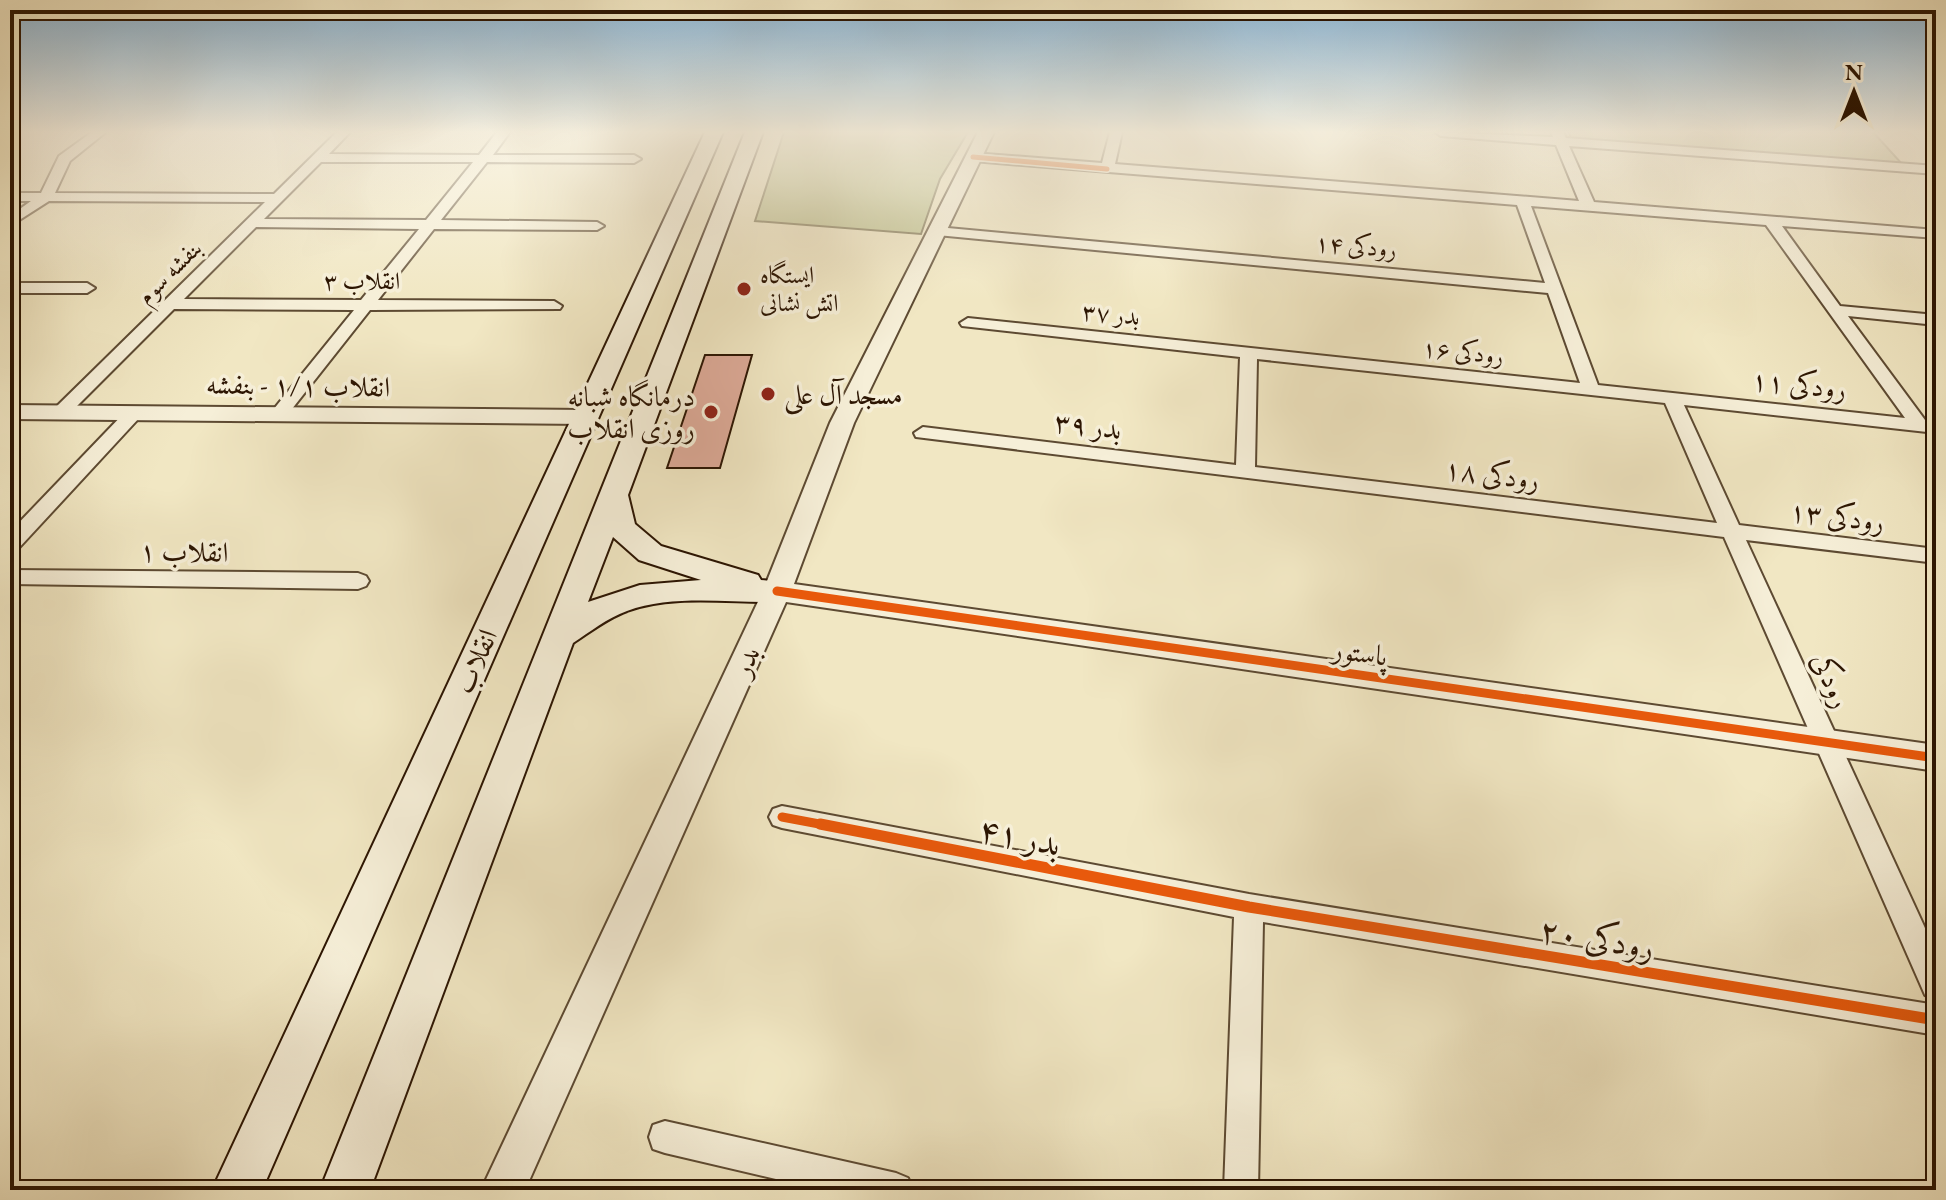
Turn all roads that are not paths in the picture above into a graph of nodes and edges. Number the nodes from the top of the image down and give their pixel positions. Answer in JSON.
{"nodes":[{"id":1,"x":52,"y":188,"type":"edge"},
{"id":2,"x":287,"y":188,"type":"edge"},
{"id":3,"x":460,"y":188,"type":"edge"},
{"id":4,"x":689,"y":188,"type":"edge"},
{"id":5,"x":732,"y":188,"type":"edge"},
{"id":6,"x":958,"y":188,"type":"edge"},
{"id":7,"x":1370,"y":188,"type":"edge"},
{"id":8,"x":1581,"y":188,"type":"edge"},
{"id":9,"x":10,"y":197,"type":"edge"},
{"id":10,"x":45,"y":198,"type":"junction"},
{"id":11,"x":277,"y":198,"type":"junction"},
{"id":12,"x":1522,"y":199,"type":"junction"},
{"id":13,"x":1588,"y":205,"type":"junction"},
{"id":14,"x":1770,"y":220,"type":"junction"},
{"id":15,"x":10,"y":222,"type":"edge"},
{"id":16,"x":251,"y":223,"type":"junction"},
{"id":17,"x":430,"y":225,"type":"junction"},
{"id":18,"x":597,"y":226,"type":"dead end"},
{"id":19,"x":937,"y":231,"type":"junction"},
{"id":20,"x":1936,"y":234,"type":"edge"},
{"id":21,"x":10,"y":288,"type":"edge"},
{"id":22,"x":87,"y":288,"type":"dead end"},
{"id":23,"x":1556,"y":289,"type":"junction"},
{"id":24,"x":170,"y":304,"type":"junction"},
{"id":25,"x":366,"y":305,"type":"junction"},
{"id":26,"x":554,"y":306,"type":"dead end"},
{"id":27,"x":1835,"y":310,"type":"junction"},
{"id":28,"x":1936,"y":320,"type":"edge"},
{"id":29,"x":968,"y":323,"type":"dead end"},
{"id":30,"x":1249,"y":353,"type":"junction"},
{"id":31,"x":1591,"y":390,"type":"junction"},
{"id":32,"x":1672,"y":399,"type":"junction"},
{"id":33,"x":10,"y":412,"type":"edge"},
{"id":34,"x":61,"y":412,"type":"junction"},
{"id":35,"x":134,"y":413,"type":"junction"},
{"id":36,"x":278,"y":415,"type":"junction"},
{"id":37,"x":585,"y":417,"type":"junction"},
{"id":38,"x":1927,"y":426,"type":"edge"},
{"id":39,"x":923,"y":433,"type":"dead end"},
{"id":40,"x":1245,"y":472,"type":"junction"},
{"id":41,"x":614,"y":495,"type":"junction"},
{"id":42,"x":1732,"y":532,"type":"junction"},
{"id":43,"x":10,"y":545,"type":"edge"},
{"id":44,"x":1936,"y":556,"type":"edge"},
{"id":45,"x":10,"y":577,"type":"edge"},
{"id":46,"x":358,"y":581,"type":"dead end"},
{"id":47,"x":777,"y":591,"type":"junction"},
{"id":48,"x":559,"y":636,"type":"junction"},
{"id":49,"x":1826,"y":740,"type":"junction"},
{"id":50,"x":1936,"y":758,"type":"edge"},
{"id":51,"x":782,"y":817,"type":"dead end"},
{"id":52,"x":1249,"y":907,"type":"junction"},
{"id":53,"x":1936,"y":985,"type":"edge"},
{"id":54,"x":1936,"y":1020,"type":"edge"},
{"id":55,"x":665,"y":1137,"type":"dead end"},
{"id":56,"x":237,"y":1190,"type":"edge"},
{"id":57,"x":345,"y":1190,"type":"edge"},
{"id":58,"x":503,"y":1190,"type":"edge"},
{"id":59,"x":896,"y":1190,"type":"edge"},
{"id":60,"x":1241,"y":1190,"type":"edge"}],
"edges":[{"from":1,"to":10,"type":"street"},
{"from":2,"to":11,"type":"street","name":"بنفشه سوم"},
{"from":3,"to":17,"type":"street"},
{"from":4,"to":37,"type":"main road","name":"انقلاب"},
{"from":5,"to":41,"type":"main road"},
{"from":6,"to":19,"type":"street","name":"بدر"},
{"from":7,"to":12,"type":"street"},
{"from":8,"to":13,"type":"street"},
{"from":9,"to":10,"type":"street"},
{"from":10,"to":11,"type":"street"},
{"from":10,"to":15,"type":"street"},
{"from":11,"to":16,"type":"street","name":"بنفشه سوم"},
{"from":12,"to":13,"type":"street"},
{"from":12,"to":23,"type":"street"},
{"from":13,"to":14,"type":"street"},
{"from":14,"to":20,"type":"street"},
{"from":14,"to":27,"type":"street"},
{"from":16,"to":17,"type":"street"},
{"from":16,"to":24,"type":"street","name":"بنفشه سوم"},
{"from":17,"to":18,"type":"street"},
{"from":17,"to":25,"type":"street"},
{"from":19,"to":23,"type":"street","name":"رودکی ۱۴"},
{"from":19,"to":47,"type":"street","name":"بدر"},
{"from":21,"to":22,"type":"street"},
{"from":23,"to":31,"type":"street"},
{"from":24,"to":25,"type":"street","name":"انقلاب ۳"},
{"from":24,"to":34,"type":"street","name":"بنفشه سوم"},
{"from":25,"to":26,"type":"street","name":"انقلاب ۳"},
{"from":25,"to":36,"type":"street"},
{"from":27,"to":28,"type":"street"},
{"from":27,"to":38,"type":"street"},
{"from":29,"to":30,"type":"street","name":"بدر ۳۷"},
{"from":30,"to":31,"type":"street","name":"رودکی ۱۶"},
{"from":30,"to":40,"type":"street"},
{"from":31,"to":32,"type":"street","name":"رودکی ۱۶"},
{"from":32,"to":38,"type":"street","name":"رودکی ۱۱"},
{"from":32,"to":42,"type":"street","name":"رودکی"},
{"from":33,"to":34,"type":"street","name":"انقلاب ۱/۱ - بنفشه"},
{"from":34,"to":35,"type":"street","name":"انقلاب ۱/۱ - بنفشه"},
{"from":35,"to":36,"type":"street","name":"انقلاب ۱/۱ - بنفشه"},
{"from":35,"to":43,"type":"street"},
{"from":36,"to":37,"type":"street","name":"انقلاب ۱/۱ - بنفشه"},
{"from":37,"to":56,"type":"main road","name":"انقلاب"},
{"from":39,"to":40,"type":"street","name":"بدر ۳۹"},
{"from":40,"to":42,"type":"street","name":"رودکی ۱۸"},
{"from":41,"to":47,"type":"main road"},
{"from":41,"to":48,"type":"main road"},
{"from":42,"to":44,"type":"street","name":"رودکی ۱۳"},
{"from":42,"to":49,"type":"street","name":"رودکی"},
{"from":45,"to":46,"type":"street","name":"انقلاب ۱"},
{"from":47,"to":48,"type":"main road"},
{"from":47,"to":49,"type":"street","name":"پاستور"},
{"from":47,"to":58,"type":"street","name":"بدر"},
{"from":48,"to":57,"type":"main road"},
{"from":49,"to":50,"type":"street","name":"پاستور"},
{"from":49,"to":53,"type":"street","name":"رودکی"},
{"from":51,"to":52,"type":"street","name":"بدر ۴۱"},
{"from":52,"to":54,"type":"street","name":"رودکی ۲۰"},
{"from":52,"to":60,"type":"street"},
{"from":55,"to":59,"type":"street"}]}
